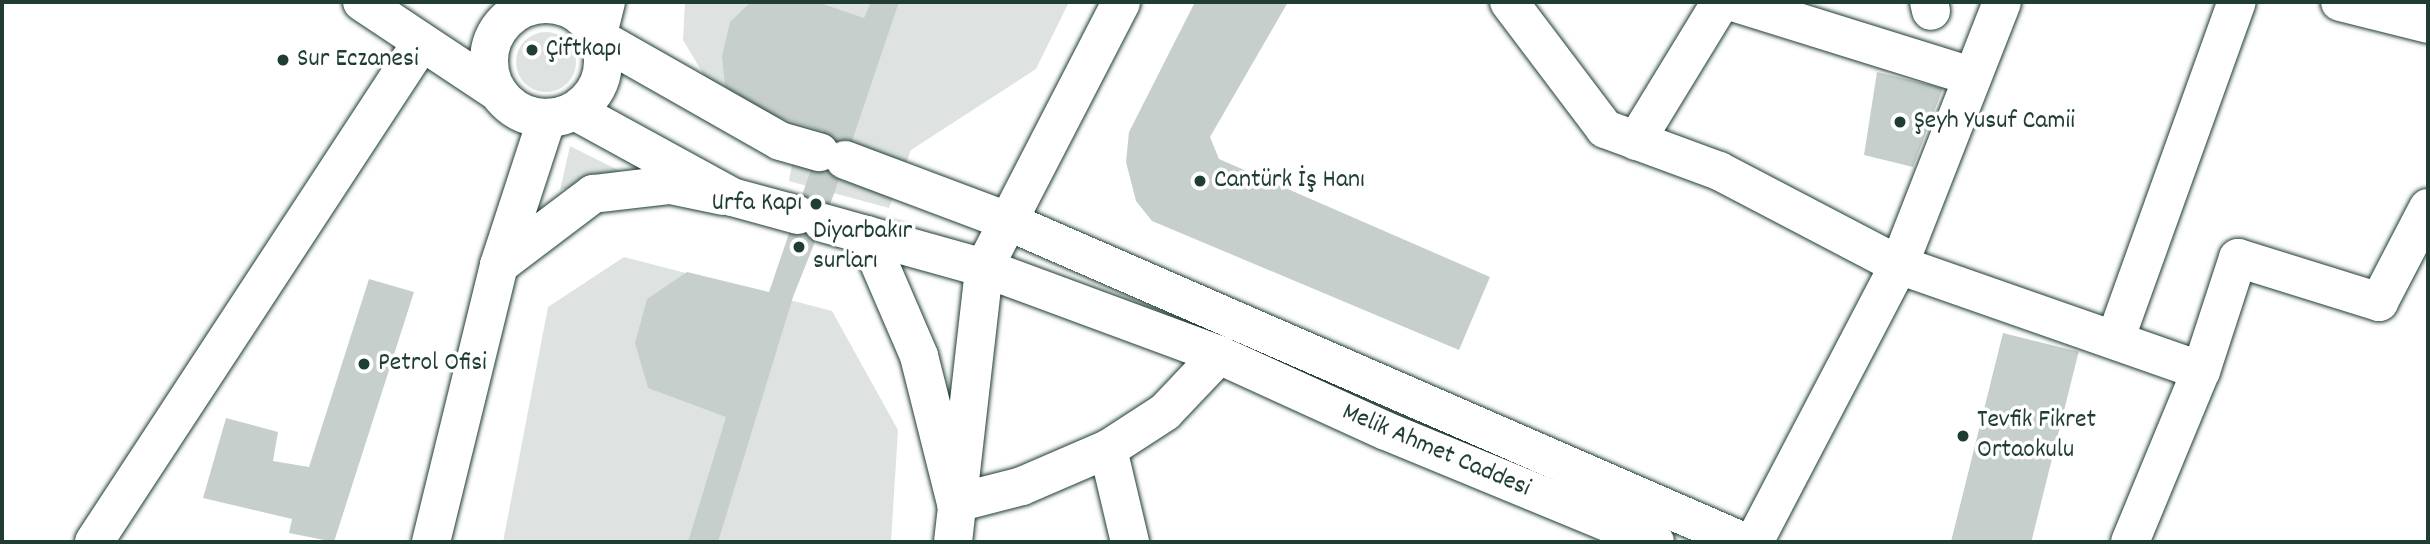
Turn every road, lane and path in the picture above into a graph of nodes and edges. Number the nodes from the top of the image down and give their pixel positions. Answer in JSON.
{"nodes":[{"id":1,"x":362,"y":2,"type":"edge"},
{"id":2,"x":1121,"y":2,"type":"edge"},
{"id":3,"x":1509,"y":2,"type":"edge"},
{"id":4,"x":1721,"y":2,"type":"edge"},
{"id":5,"x":1734,"y":2,"type":"edge"},
{"id":6,"x":2002,"y":2,"type":"edge"},
{"id":7,"x":2237,"y":2,"type":"edge"},
{"id":8,"x":2340,"y":2,"type":"edge"},
{"id":9,"x":523,"y":4,"type":"edge"},
{"id":10,"x":1830,"y":17,"type":"edge"},
{"id":11,"x":602,"y":19,"type":"edge"},
{"id":12,"x":2428,"y":24,"type":"edge"},
{"id":13,"x":421,"y":43,"type":"junction"},
{"id":14,"x":1970,"y":76,"type":"junction"},
{"id":15,"x":499,"y":93,"type":"junction"},
{"id":16,"x":561,"y":115,"type":"junction"},
{"id":17,"x":1636,"y":141,"type":"junction"},
{"id":18,"x":732,"y":197,"type":"junction"},
{"id":19,"x":2428,"y":208,"type":"edge"},
{"id":20,"x":1007,"y":220,"type":"junction"},
{"id":21,"x":867,"y":234,"type":"junction"},
{"id":22,"x":499,"y":265,"type":"junction"},
{"id":23,"x":1899,"y":265,"type":"junction"},
{"id":24,"x":984,"y":268,"type":"junction"},
{"id":25,"x":2115,"y":340,"type":"junction"},
{"id":26,"x":1219,"y":355,"type":"junction"},
{"id":27,"x":2201,"y":371,"type":"junction"},
{"id":28,"x":1108,"y":449,"type":"junction"},
{"id":29,"x":956,"y":503,"type":"junction"},
{"id":30,"x":94,"y":542,"type":"edge"},
{"id":31,"x":431,"y":542,"type":"edge"},
{"id":32,"x":953,"y":542,"type":"edge"},
{"id":33,"x":1130,"y":542,"type":"edge"},
{"id":34,"x":1655,"y":542,"type":"edge"},
{"id":35,"x":1744,"y":542,"type":"edge"},
{"id":36,"x":1754,"y":542,"type":"edge"},
{"id":37,"x":2130,"y":542,"type":"edge"}],
"edges":[{"from":1,"to":13,"type":"street"},
{"from":2,"to":20,"type":"street"},
{"from":3,"to":17,"type":"street"},
{"from":4,"to":17,"type":"street"},
{"from":5,"to":10,"type":"street"},
{"from":6,"to":14,"type":"street"},
{"from":7,"to":25,"type":"street"},
{"from":8,"to":12,"type":"street"},
{"from":9,"to":11,"type":"street"},
{"from":9,"to":15,"type":"street"},
{"from":10,"to":14,"type":"street"},
{"from":11,"to":16,"type":"street"},
{"from":11,"to":20,"type":"street"},
{"from":13,"to":15,"type":"street"},
{"from":13,"to":30,"type":"street"},
{"from":14,"to":23,"type":"street"},
{"from":15,"to":16,"type":"street"},
{"from":16,"to":18,"type":"street"},
{"from":16,"to":22,"type":"street"},
{"from":17,"to":23,"type":"street"},
{"from":18,"to":21,"type":"street","name":"Melik Ahmet Caddesi"},
{"from":18,"to":22,"type":"street"},
{"from":19,"to":27,"type":"street"},
{"from":20,"to":24,"type":"street"},
{"from":20,"to":35,"type":"street"},
{"from":21,"to":24,"type":"street","name":"Melik Ahmet Caddesi"},
{"from":21,"to":29,"type":"street"},
{"from":22,"to":31,"type":"street"},
{"from":23,"to":25,"type":"street"},
{"from":23,"to":36,"type":"street"},
{"from":24,"to":26,"type":"street","name":"Melik Ahmet Caddesi"},
{"from":24,"to":29,"type":"street"},
{"from":25,"to":27,"type":"street"},
{"from":26,"to":28,"type":"street"},
{"from":26,"to":34,"type":"street","name":"Melik Ahmet Caddesi"},
{"from":27,"to":37,"type":"street"},
{"from":28,"to":29,"type":"street"},
{"from":28,"to":33,"type":"street"},
{"from":29,"to":32,"type":"street"}]}
